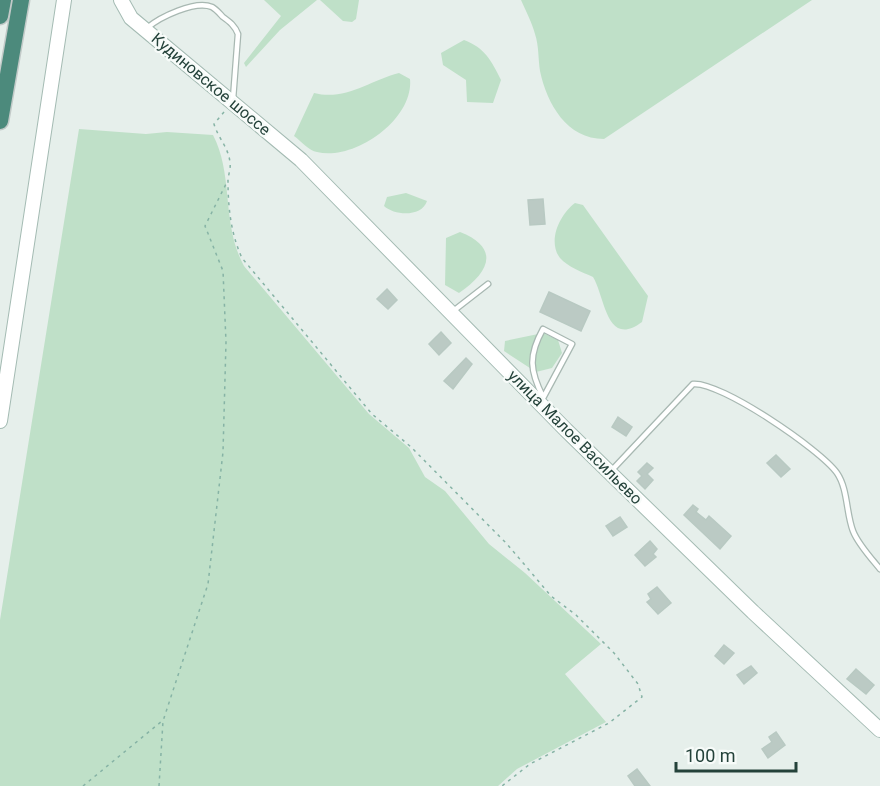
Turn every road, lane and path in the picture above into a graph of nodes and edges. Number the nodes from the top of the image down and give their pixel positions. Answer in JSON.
{"nodes":[{"id":1,"x":3,"y":0,"type":"edge"},
{"id":2,"x":21,"y":0,"type":"edge"},
{"id":3,"x":64,"y":0,"type":"edge"},
{"id":4,"x":121,"y":0,"type":"edge"},
{"id":5,"x":127,"y":0,"type":"edge"},
{"id":6,"x":0,"y":16,"type":"edge"},
{"id":7,"x":145,"y":29,"type":"junction"},
{"id":8,"x":232,"y":102,"type":"junction"},
{"id":9,"x":0,"y":121,"type":"edge"},
{"id":10,"x":276,"y":139,"type":"joint"},
{"id":11,"x":228,"y":179,"type":"junction"},
{"id":12,"x":488,"y":284,"type":"dead end"},
{"id":13,"x":452,"y":313,"type":"junction"},
{"id":14,"x":12,"y":342,"type":"junction"},
{"id":15,"x":0,"y":391,"type":"edge"},
{"id":16,"x":541,"y":400,"type":"junction"},
{"id":17,"x":0,"y":422,"type":"edge"},
{"id":18,"x":610,"y":472,"type":"junction"},
{"id":19,"x":880,"y":569,"type":"edge"},
{"id":20,"x":163,"y":721,"type":"junction"},
{"id":21,"x":880,"y":730,"type":"edge"},
{"id":22,"x":83,"y":786,"type":"edge"},
{"id":23,"x":159,"y":786,"type":"edge"},
{"id":24,"x":502,"y":786,"type":"edge"}],
"edges":[{"from":1,"to":6,"type":"highway"},
{"from":2,"to":9,"type":"highway"},
{"from":3,"to":14,"type":"main road"},
{"from":4,"to":7,"type":"main road","name":"Кудиновское шоссе"},
{"from":5,"to":7,"type":"main road","name":"Кудиновское шоссе"},
{"from":7,"to":8,"type":"main road","name":"Кудиновское шоссе"},
{"from":7,"to":8,"type":"lane"},
{"from":8,"to":10,"type":"main road","name":"Кудиновское шоссе"},
{"from":8,"to":11,"type":"path"},
{"from":10,"to":13,"type":"main road","name":"улица Малое Васильево"},
{"from":11,"to":20,"type":"path"},
{"from":11,"to":24,"type":"path"},
{"from":12,"to":13,"type":"lane"},
{"from":13,"to":16,"type":"main road","name":"улица Малое Васильево"},
{"from":14,"to":15,"type":"main road"},
{"from":14,"to":17,"type":"main road"},
{"from":16,"to":16,"type":"lane"},
{"from":16,"to":18,"type":"main road","name":"улица Малое Васильево"},
{"from":18,"to":19,"type":"lane"},
{"from":18,"to":21,"type":"main road","name":"улица Малое Васильево"},
{"from":20,"to":22,"type":"path"},
{"from":20,"to":23,"type":"path"}]}
